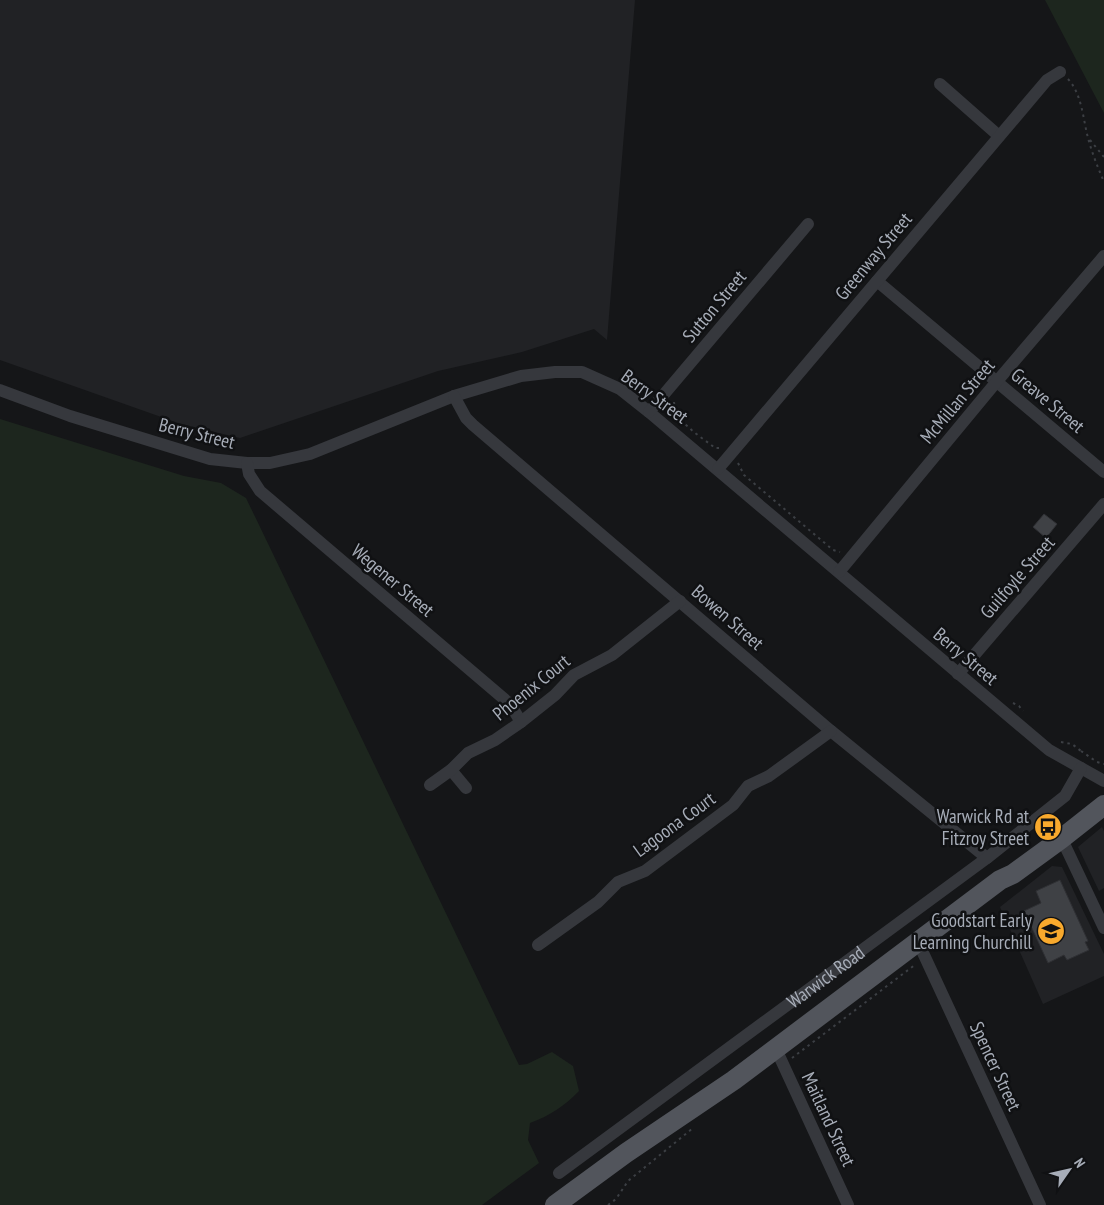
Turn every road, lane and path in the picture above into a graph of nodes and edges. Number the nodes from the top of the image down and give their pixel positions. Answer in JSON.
{"nodes":[{"id":1,"x":1060,"y":72,"type":"joint"},
{"id":2,"x":940,"y":84,"type":"dead end"},
{"id":3,"x":999,"y":136,"type":"junction"},
{"id":4,"x":1088,"y":138,"type":"junction"},
{"id":5,"x":1104,"y":157,"type":"edge"},
{"id":6,"x":1104,"y":182,"type":"edge"},
{"id":7,"x":808,"y":224,"type":"dead end"},
{"id":8,"x":1104,"y":256,"type":"edge"},
{"id":9,"x":877,"y":281,"type":"junction"},
{"id":10,"x":997,"y":382,"type":"junction"},
{"id":11,"x":615,"y":386,"type":"junction"},
{"id":12,"x":0,"y":390,"type":"edge"},
{"id":13,"x":665,"y":393,"type":"junction"},
{"id":14,"x":454,"y":396,"type":"junction"},
{"id":15,"x":649,"y":412,"type":"junction"},
{"id":16,"x":733,"y":450,"type":"junction"},
{"id":17,"x":247,"y":463,"type":"junction"},
{"id":18,"x":718,"y":469,"type":"junction"},
{"id":19,"x":1104,"y":472,"type":"edge"},
{"id":20,"x":1104,"y":504,"type":"edge"},
{"id":21,"x":849,"y":561,"type":"junction"},
{"id":22,"x":839,"y":572,"type":"junction"},
{"id":23,"x":680,"y":601,"type":"junction"},
{"id":24,"x":958,"y":674,"type":"junction"},
{"id":25,"x":1011,"y":701,"type":"dead end"},
{"id":26,"x":1024,"y":713,"type":"dead end"},
{"id":27,"x":522,"y":722,"type":"junction"},
{"id":28,"x":831,"y":731,"type":"junction"},
{"id":29,"x":1059,"y":742,"type":"dead end"},
{"id":30,"x":1081,"y":750,"type":"dead end"},
{"id":31,"x":1081,"y":768,"type":"junction"},
{"id":32,"x":451,"y":770,"type":"junction"},
{"id":33,"x":1104,"y":781,"type":"edge"},
{"id":34,"x":430,"y":785,"type":"dead end"},
{"id":35,"x":466,"y":788,"type":"dead end"},
{"id":36,"x":1104,"y":790,"type":"edge"},
{"id":37,"x":1104,"y":805,"type":"edge"},
{"id":38,"x":1060,"y":835,"type":"junction"},
{"id":39,"x":986,"y":858,"type":"junction"},
{"id":40,"x":1104,"y":928,"type":"edge"},
{"id":41,"x":918,"y":942,"type":"junction"},
{"id":42,"x":538,"y":946,"type":"dead end"},
{"id":43,"x":776,"y":1049,"type":"junction"},
{"id":44,"x":734,"y":1080,"type":"junction"},
{"id":45,"x":559,"y":1173,"type":"dead end"},
{"id":46,"x":555,"y":1205,"type":"edge"},
{"id":47,"x":578,"y":1205,"type":"edge"},
{"id":48,"x":848,"y":1205,"type":"edge"},
{"id":49,"x":1040,"y":1205,"type":"edge"}],
"edges":[{"from":1,"to":3,"type":"street","name":"Greenway Street"},
{"from":1,"to":4,"type":"path"},
{"from":2,"to":3,"type":"street"},
{"from":3,"to":9,"type":"street","name":"Greenway Street"},
{"from":4,"to":5,"type":"path"},
{"from":4,"to":6,"type":"path"},
{"from":7,"to":13,"type":"street","name":"Sutton Street"},
{"from":8,"to":10,"type":"street","name":"McMillan Street"},
{"from":9,"to":10,"type":"street","name":"Greave Street"},
{"from":9,"to":16,"type":"street","name":"Greenway Street"},
{"from":10,"to":19,"type":"street","name":"Greave Street"},
{"from":10,"to":21,"type":"street","name":"McMillan Street"},
{"from":11,"to":13,"type":"path"},
{"from":11,"to":14,"type":"street","name":"Berry Street"},
{"from":11,"to":15,"type":"street","name":"Berry Street"},
{"from":12,"to":17,"type":"street","name":"Berry Street"},
{"from":13,"to":15,"type":"street","name":"Sutton Street"},
{"from":13,"to":16,"type":"path"},
{"from":14,"to":17,"type":"street","name":"Berry Street"},
{"from":14,"to":23,"type":"street","name":"Bowen Street"},
{"from":15,"to":18,"type":"street","name":"Berry Street"},
{"from":16,"to":18,"type":"street","name":"Greenway Street"},
{"from":16,"to":21,"type":"path"},
{"from":17,"to":27,"type":"street","name":"Wegener Street"},
{"from":18,"to":22,"type":"street","name":"Berry Street"},
{"from":20,"to":24,"type":"street","name":"Guilfoyle Street"},
{"from":21,"to":22,"type":"street","name":"McMillan Street"},
{"from":22,"to":24,"type":"street","name":"Berry Street"},
{"from":23,"to":27,"type":"street","name":"Phoenix Court"},
{"from":23,"to":28,"type":"street","name":"Bowen Street"},
{"from":24,"to":31,"type":"street","name":"Berry Street"},
{"from":25,"to":26,"type":"path"},
{"from":27,"to":32,"type":"street","name":"Phoenix Court"},
{"from":28,"to":39,"type":"street","name":"Bowen Street"},
{"from":28,"to":42,"type":"street","name":"Lagoona Court"},
{"from":29,"to":30,"type":"path"},
{"from":31,"to":33,"type":"street","name":"Berry Street"},
{"from":31,"to":39,"type":"street","name":"Warwick Road"},
{"from":32,"to":34,"type":"street","name":"Phoenix Court"},
{"from":32,"to":35,"type":"street"},
{"from":36,"to":38,"type":"main road","name":"Warwick Road"},
{"from":37,"to":38,"type":"main road","name":"Warwick Road"},
{"from":38,"to":40,"type":"street"},
{"from":38,"to":41,"type":"main road","name":"Warwick Road"},
{"from":39,"to":45,"type":"street","name":"Warwick Road"},
{"from":41,"to":43,"type":"main road","name":"Warwick Road"},
{"from":41,"to":49,"type":"street","name":"Spencer Street"},
{"from":43,"to":44,"type":"main road","name":"Warwick Road"},
{"from":43,"to":48,"type":"street","name":"Maitland Street"},
{"from":44,"to":46,"type":"main road","name":"Warwick Road"},
{"from":44,"to":47,"type":"main road","name":"Warwick Road"}]}
